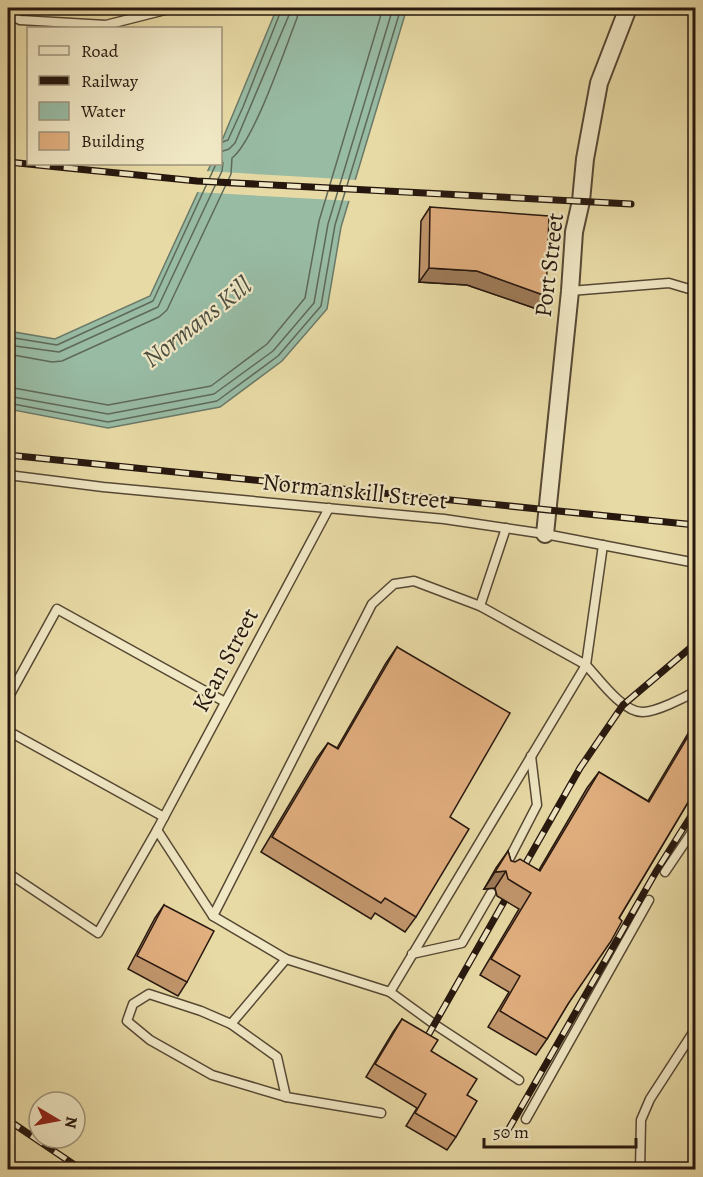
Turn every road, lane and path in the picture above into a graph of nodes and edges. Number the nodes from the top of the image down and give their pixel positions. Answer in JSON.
{"nodes":[{"id":1,"x":173,"y":8,"type":"edge"},
{"id":2,"x":628,"y":8,"type":"edge"},
{"id":3,"x":8,"y":14,"type":"edge"},
{"id":4,"x":570,"y":291,"type":"junction"},
{"id":5,"x":696,"y":291,"type":"edge"},
{"id":6,"x":8,"y":475,"type":"edge"},
{"id":7,"x":329,"y":508,"type":"junction"},
{"id":8,"x":506,"y":528,"type":"junction"},
{"id":9,"x":545,"y":534,"type":"junction"},
{"id":10,"x":603,"y":545,"type":"junction"},
{"id":11,"x":696,"y":563,"type":"edge"},
{"id":12,"x":480,"y":606,"type":"junction"},
{"id":13,"x":586,"y":665,"type":"junction"},
{"id":14,"x":696,"y":691,"type":"edge"},
{"id":15,"x":8,"y":698,"type":"edge"},
{"id":16,"x":225,"y":702,"type":"junction"},
{"id":17,"x":8,"y":731,"type":"edge"},
{"id":18,"x":531,"y":756,"type":"junction"},
{"id":19,"x":164,"y":817,"type":"junction"},
{"id":20,"x":696,"y":826,"type":"edge"},
{"id":21,"x":157,"y":830,"type":"junction"},
{"id":22,"x":503,"y":872,"type":"edge"},
{"id":23,"x":665,"y":872,"type":"dead end"},
{"id":24,"x":8,"y":873,"type":"edge"},
{"id":25,"x":491,"y":892,"type":"dead end"},
{"id":26,"x":649,"y":900,"type":"dead end"},
{"id":27,"x":213,"y":916,"type":"junction"},
{"id":28,"x":412,"y":954,"type":"junction"},
{"id":29,"x":286,"y":959,"type":"junction"},
{"id":30,"x":390,"y":992,"type":"junction"},
{"id":31,"x":231,"y":1024,"type":"junction"},
{"id":32,"x":696,"y":1028,"type":"edge"},
{"id":33,"x":519,"y":1080,"type":"dead end"},
{"id":34,"x":286,"y":1097,"type":"junction"},
{"id":35,"x":381,"y":1113,"type":"dead end"},
{"id":36,"x":526,"y":1119,"type":"dead end"},
{"id":37,"x":640,"y":1170,"type":"edge"}],
"edges":[{"from":1,"to":3,"type":"lane"},
{"from":2,"to":4,"type":"street","name":"Port Street"},
{"from":4,"to":5,"type":"lane"},
{"from":4,"to":9,"type":"street","name":"Port Street"},
{"from":6,"to":7,"type":"lane","name":"Normanskill Street"},
{"from":7,"to":8,"type":"lane","name":"Normanskill Street"},
{"from":7,"to":16,"type":"lane","name":"Kean Street"},
{"from":8,"to":9,"type":"lane","name":"Normanskill Street"},
{"from":8,"to":12,"type":"lane"},
{"from":9,"to":10,"type":"lane","name":"Normanskill Street"},
{"from":10,"to":11,"type":"lane","name":"Normanskill Street"},
{"from":10,"to":13,"type":"lane"},
{"from":12,"to":13,"type":"lane"},
{"from":12,"to":27,"type":"lane"},
{"from":13,"to":14,"type":"lane"},
{"from":13,"to":18,"type":"lane"},
{"from":15,"to":16,"type":"lane"},
{"from":16,"to":19,"type":"lane","name":"Kean Street"},
{"from":17,"to":19,"type":"lane"},
{"from":18,"to":22,"type":"lane"},
{"from":18,"to":28,"type":"lane"},
{"from":19,"to":21,"type":"lane","name":"Kean Street"},
{"from":20,"to":23,"type":"lane"},
{"from":21,"to":24,"type":"lane","name":"Kean Street"},
{"from":21,"to":27,"type":"lane"},
{"from":25,"to":28,"type":"lane"},
{"from":26,"to":36,"type":"lane"},
{"from":27,"to":29,"type":"lane"},
{"from":28,"to":30,"type":"lane"},
{"from":29,"to":30,"type":"lane"},
{"from":29,"to":31,"type":"lane"},
{"from":30,"to":33,"type":"lane"},
{"from":31,"to":34,"type":"lane"},
{"from":31,"to":34,"type":"lane"},
{"from":32,"to":37,"type":"lane"},
{"from":34,"to":35,"type":"lane"}]}
